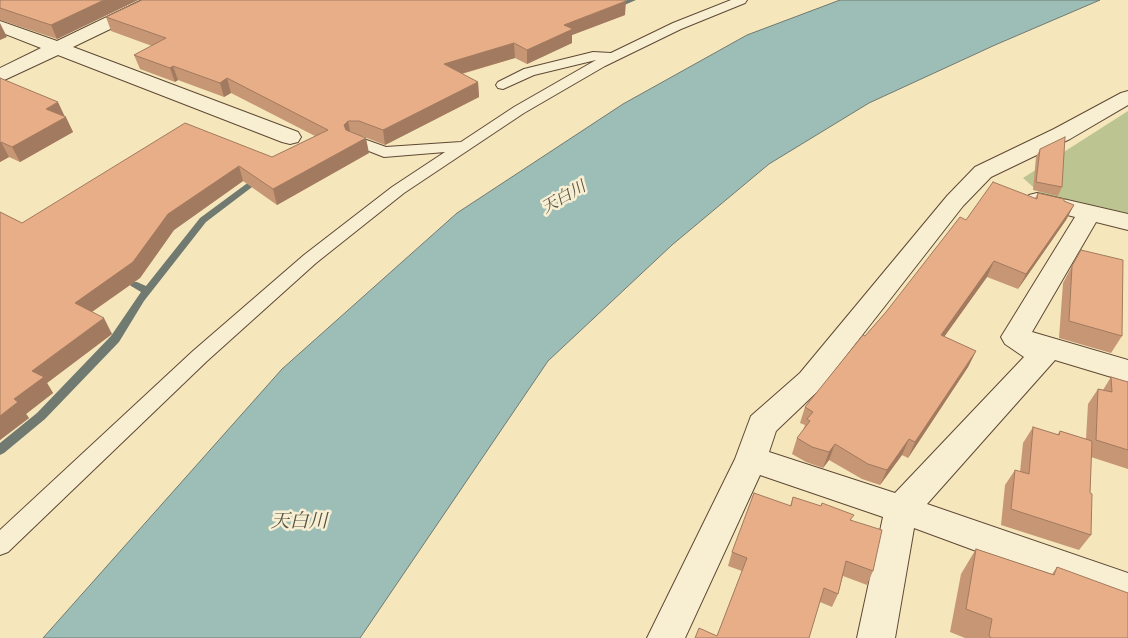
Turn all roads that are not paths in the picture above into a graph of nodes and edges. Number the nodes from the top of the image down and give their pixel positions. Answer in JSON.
{"nodes":[{"id":1,"x":156,"y":0,"type":"edge"},
{"id":2,"x":741,"y":0,"type":"edge"},
{"id":3,"x":0,"y":26,"type":"edge"},
{"id":4,"x":57,"y":48,"type":"junction"},
{"id":5,"x":614,"y":56,"type":"junction"},
{"id":6,"x":0,"y":76,"type":"edge"},
{"id":7,"x":503,"y":85,"type":"dead end"},
{"id":8,"x":1128,"y":97,"type":"edge"},
{"id":9,"x":290,"y":137,"type":"dead end"},
{"id":10,"x":356,"y":141,"type":"edge"},
{"id":11,"x":465,"y":146,"type":"junction"},
{"id":12,"x":972,"y":185,"type":"junction"},
{"id":13,"x":1090,"y":212,"type":"junction"},
{"id":14,"x":1128,"y":222,"type":"edge"},
{"id":15,"x":1015,"y":337,"type":"junction"},
{"id":16,"x":1128,"y":371,"type":"edge"},
{"id":17,"x":751,"y":459,"type":"junction"},
{"id":18,"x":901,"y":509,"type":"junction"},
{"id":19,"x":0,"y":545,"type":"edge"},
{"id":20,"x":1128,"y":590,"type":"edge"},
{"id":21,"x":666,"y":638,"type":"edge"},
{"id":22,"x":876,"y":638,"type":"edge"}],
"edges":[{"from":1,"to":4,"type":"street"},
{"from":2,"to":5,"type":"lane"},
{"from":3,"to":4,"type":"street"},
{"from":4,"to":6,"type":"street"},
{"from":4,"to":9,"type":"street"},
{"from":5,"to":7,"type":"lane"},
{"from":5,"to":11,"type":"lane"},
{"from":8,"to":12,"type":"street"},
{"from":10,"to":11,"type":"lane"},
{"from":11,"to":19,"type":"lane"},
{"from":12,"to":13,"type":"street"},
{"from":12,"to":17,"type":"street"},
{"from":13,"to":14,"type":"street"},
{"from":13,"to":15,"type":"street"},
{"from":15,"to":16,"type":"street"},
{"from":15,"to":18,"type":"street"},
{"from":17,"to":18,"type":"street"},
{"from":17,"to":21,"type":"street"},
{"from":18,"to":20,"type":"street"},
{"from":18,"to":22,"type":"street"}]}
